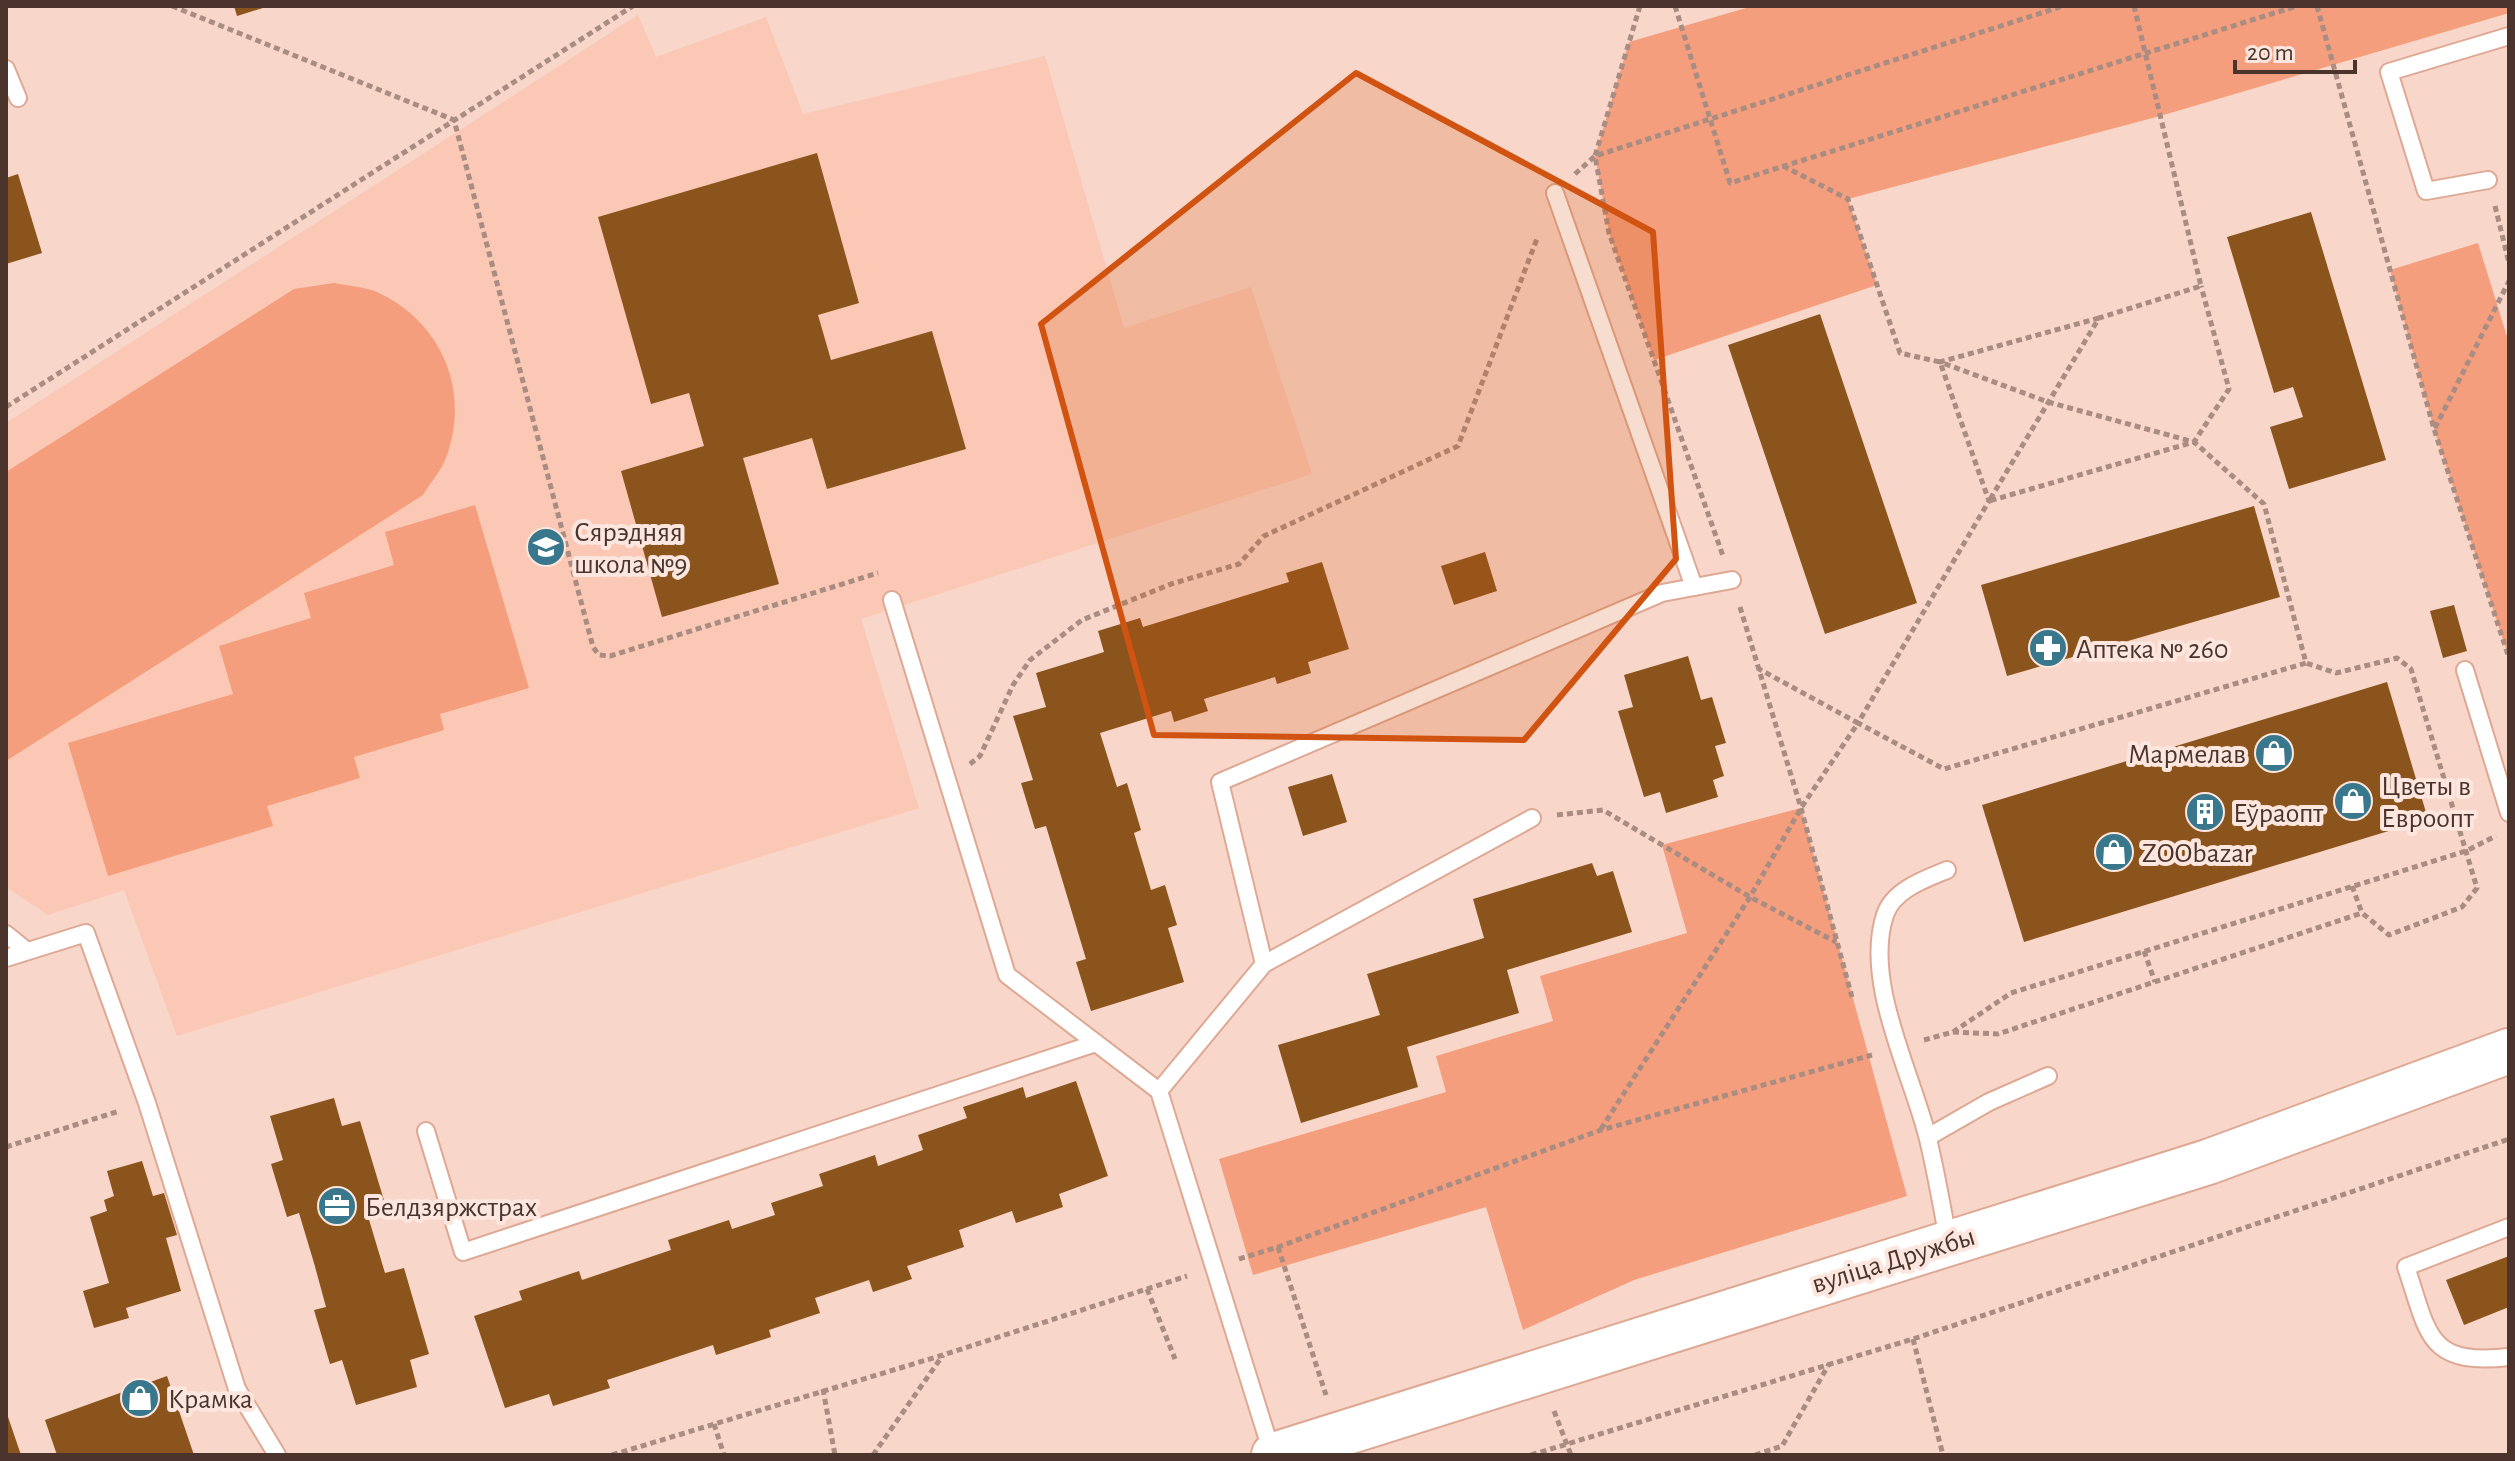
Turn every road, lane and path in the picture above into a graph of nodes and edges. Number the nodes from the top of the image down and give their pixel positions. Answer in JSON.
{"nodes":[{"id":1,"x":172,"y":6,"type":"edge"},
{"id":2,"x":1640,"y":6,"type":"edge"},
{"id":3,"x":1675,"y":6,"type":"edge"},
{"id":4,"x":2063,"y":6,"type":"edge"},
{"id":5,"x":2134,"y":6,"type":"edge"},
{"id":6,"x":2297,"y":6,"type":"edge"},
{"id":7,"x":2317,"y":6,"type":"edge"},
{"id":8,"x":631,"y":7,"type":"edge"},
{"id":9,"x":2509,"y":36,"type":"edge"},
{"id":10,"x":2146,"y":53,"type":"junction"},
{"id":11,"x":6,"y":69,"type":"edge"},
{"id":12,"x":18,"y":98,"type":"dead end"},
{"id":13,"x":454,"y":120,"type":"junction"},
{"id":14,"x":1595,"y":156,"type":"junction"},
{"id":15,"x":1783,"y":166,"type":"junction"},
{"id":16,"x":2488,"y":180,"type":"joint"},
{"id":17,"x":1555,"y":193,"type":"junction"},
{"id":18,"x":2509,"y":263,"type":"edge"},
{"id":19,"x":2509,"y":281,"type":"edge"},
{"id":20,"x":2201,"y":286,"type":"junction"},
{"id":21,"x":2099,"y":318,"type":"junction"},
{"id":22,"x":1940,"y":362,"type":"junction"},
{"id":23,"x":2048,"y":402,"type":"junction"},
{"id":24,"x":6,"y":407,"type":"edge"},
{"id":25,"x":2434,"y":429,"type":"junction"},
{"id":26,"x":2194,"y":442,"type":"junction"},
{"id":27,"x":1989,"y":501,"type":"junction"},
{"id":28,"x":1732,"y":580,"type":"junction"},
{"id":29,"x":1694,"y":587,"type":"junction"},
{"id":30,"x":892,"y":600,"type":"joint"},
{"id":31,"x":2509,"y":658,"type":"edge"},
{"id":32,"x":2306,"y":663,"type":"junction"},
{"id":33,"x":1758,"y":668,"type":"junction"},
{"id":34,"x":2465,"y":670,"type":"dead end"},
{"id":35,"x":1858,"y":723,"type":"junction"},
{"id":36,"x":947,"y":782,"type":"junction"},
{"id":37,"x":1801,"y":808,"type":"junction"},
{"id":38,"x":2509,"y":813,"type":"edge"},
{"id":39,"x":1532,"y":818,"type":"joint"},
{"id":40,"x":2498,"y":835,"type":"dead end"},
{"id":41,"x":2466,"y":851,"type":"junction"},
{"id":42,"x":1947,"y":870,"type":"dead end"},
{"id":43,"x":2352,"y":886,"type":"junction"},
{"id":44,"x":1750,"y":897,"type":"junction"},
{"id":45,"x":2362,"y":913,"type":"junction"},
{"id":46,"x":6,"y":934,"type":"edge"},
{"id":47,"x":1837,"y":942,"type":"junction"},
{"id":48,"x":27,"y":951,"type":"junction"},
{"id":49,"x":2144,"y":951,"type":"junction"},
{"id":50,"x":6,"y":958,"type":"edge"},
{"id":51,"x":1264,"y":964,"type":"junction"},
{"id":52,"x":2155,"y":982,"type":"junction"},
{"id":53,"x":1857,"y":1013,"type":"dead end"},
{"id":54,"x":1953,"y":1032,"type":"junction"},
{"id":55,"x":1865,"y":1042,"type":"dead end"},
{"id":56,"x":1096,"y":1043,"type":"junction"},
{"id":57,"x":1899,"y":1047,"type":"junction"},
{"id":58,"x":2509,"y":1051,"type":"edge"},
{"id":59,"x":1869,"y":1056,"type":"junction"},
{"id":60,"x":2048,"y":1076,"type":"dead end"},
{"id":61,"x":1159,"y":1091,"type":"junction"},
{"id":62,"x":147,"y":1103,"type":"junction"},
{"id":63,"x":1601,"y":1130,"type":"junction"},
{"id":64,"x":426,"y":1131,"type":"dead end"},
{"id":65,"x":1928,"y":1137,"type":"junction"},
{"id":66,"x":2509,"y":1139,"type":"edge"},
{"id":67,"x":6,"y":1147,"type":"edge"},
{"id":68,"x":2509,"y":1227,"type":"edge"},
{"id":69,"x":1949,"y":1242,"type":"junction"},
{"id":70,"x":1278,"y":1247,"type":"junction"},
{"id":71,"x":1213,"y":1267,"type":"junction"},
{"id":72,"x":1147,"y":1289,"type":"junction"},
{"id":73,"x":1913,"y":1339,"type":"junction"},
{"id":74,"x":943,"y":1355,"type":"junction"},
{"id":75,"x":2509,"y":1357,"type":"edge"},
{"id":76,"x":1175,"y":1359,"type":"dead end"},
{"id":77,"x":1830,"y":1364,"type":"junction"},
{"id":78,"x":823,"y":1389,"type":"junction"},
{"id":79,"x":714,"y":1424,"type":"junction"},
{"id":80,"x":1339,"y":1435,"type":"junction"},
{"id":81,"x":277,"y":1455,"type":"edge"},
{"id":82,"x":612,"y":1455,"type":"edge"},
{"id":83,"x":724,"y":1455,"type":"edge"},
{"id":84,"x":835,"y":1455,"type":"edge"},
{"id":85,"x":873,"y":1455,"type":"edge"},
{"id":86,"x":1273,"y":1455,"type":"edge"},
{"id":87,"x":1531,"y":1455,"type":"edge"},
{"id":88,"x":1755,"y":1455,"type":"edge"},
{"id":89,"x":1943,"y":1455,"type":"edge"}],
"edges":[{"from":1,"to":13,"type":"path"},
{"from":2,"to":14,"type":"path"},
{"from":3,"to":15,"type":"path"},
{"from":4,"to":14,"type":"path"},
{"from":5,"to":10,"type":"path"},
{"from":6,"to":10,"type":"path"},
{"from":7,"to":25,"type":"path"},
{"from":8,"to":13,"type":"path"},
{"from":9,"to":16,"type":"lane"},
{"from":10,"to":15,"type":"path"},
{"from":10,"to":20,"type":"path"},
{"from":11,"to":12,"type":"lane"},
{"from":13,"to":24,"type":"path"},
{"from":13,"to":30,"type":"path"},
{"from":14,"to":17,"type":"path"},
{"from":14,"to":28,"type":"path"},
{"from":15,"to":22,"type":"path"},
{"from":16,"to":18,"type":"path"},
{"from":17,"to":29,"type":"lane"},
{"from":17,"to":36,"type":"path"},
{"from":19,"to":25,"type":"path"},
{"from":20,"to":21,"type":"path"},
{"from":20,"to":26,"type":"path"},
{"from":21,"to":22,"type":"path"},
{"from":21,"to":23,"type":"path"},
{"from":22,"to":23,"type":"path"},
{"from":22,"to":27,"type":"path"},
{"from":23,"to":26,"type":"path"},
{"from":23,"to":27,"type":"path"},
{"from":25,"to":31,"type":"path"},
{"from":26,"to":27,"type":"path"},
{"from":26,"to":32,"type":"path"},
{"from":27,"to":35,"type":"path"},
{"from":28,"to":29,"type":"lane"},
{"from":28,"to":33,"type":"path"},
{"from":29,"to":51,"type":"lane"},
{"from":30,"to":36,"type":"lane"},
{"from":32,"to":35,"type":"path"},
{"from":32,"to":41,"type":"path"},
{"from":33,"to":35,"type":"path"},
{"from":33,"to":37,"type":"path"},
{"from":34,"to":38,"type":"lane"},
{"from":35,"to":37,"type":"path"},
{"from":36,"to":56,"type":"lane"},
{"from":37,"to":44,"type":"path"},
{"from":37,"to":47,"type":"path"},
{"from":39,"to":44,"type":"path"},
{"from":39,"to":51,"type":"lane"},
{"from":40,"to":41,"type":"path"},
{"from":41,"to":43,"type":"path"},
{"from":41,"to":45,"type":"path"},
{"from":42,"to":57,"type":"lane"},
{"from":43,"to":45,"type":"path"},
{"from":43,"to":49,"type":"path"},
{"from":44,"to":47,"type":"path"},
{"from":44,"to":63,"type":"path"},
{"from":45,"to":52,"type":"path"},
{"from":46,"to":48,"type":"lane"},
{"from":47,"to":53,"type":"path"},
{"from":48,"to":50,"type":"lane"},
{"from":48,"to":62,"type":"lane"},
{"from":49,"to":52,"type":"path"},
{"from":49,"to":54,"type":"path"},
{"from":51,"to":61,"type":"lane"},
{"from":52,"to":54,"type":"path"},
{"from":54,"to":57,"type":"path"},
{"from":55,"to":59,"type":"path"},
{"from":56,"to":61,"type":"lane"},
{"from":56,"to":64,"type":"lane"},
{"from":57,"to":59,"type":"path"},
{"from":57,"to":65,"type":"lane"},
{"from":58,"to":69,"type":"main road","name":"вуліца Дружбы"},
{"from":59,"to":63,"type":"path"},
{"from":60,"to":65,"type":"lane"},
{"from":61,"to":71,"type":"lane"},
{"from":62,"to":67,"type":"path"},
{"from":62,"to":81,"type":"lane"},
{"from":63,"to":70,"type":"path"},
{"from":65,"to":69,"type":"lane"},
{"from":66,"to":73,"type":"path"},
{"from":68,"to":75,"type":"lane"},
{"from":69,"to":80,"type":"main road","name":"вуліца Дружбы"},
{"from":70,"to":71,"type":"path"},
{"from":70,"to":80,"type":"path"},
{"from":71,"to":72,"type":"path"},
{"from":71,"to":86,"type":"lane"},
{"from":72,"to":74,"type":"path"},
{"from":72,"to":76,"type":"path"},
{"from":73,"to":77,"type":"path"},
{"from":73,"to":89,"type":"path"},
{"from":74,"to":78,"type":"path"},
{"from":74,"to":85,"type":"path"},
{"from":77,"to":87,"type":"path"},
{"from":77,"to":88,"type":"path"},
{"from":78,"to":79,"type":"path"},
{"from":78,"to":84,"type":"path"},
{"from":79,"to":82,"type":"path"},
{"from":79,"to":83,"type":"path"},
{"from":80,"to":86,"type":"main road","name":"вуліца Дружбы"}]}
